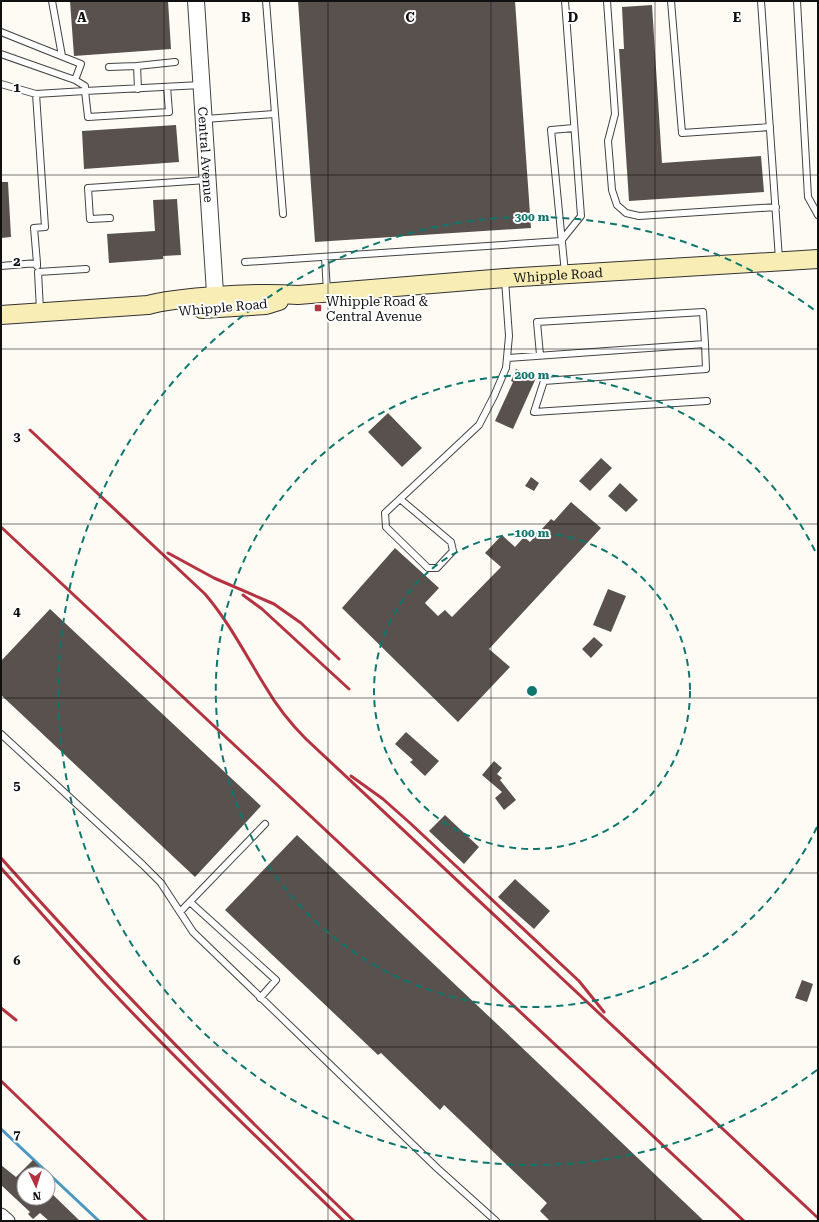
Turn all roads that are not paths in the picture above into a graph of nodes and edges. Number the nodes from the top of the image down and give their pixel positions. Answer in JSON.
{"nodes":[{"id":1,"x":52,"y":1,"type":"edge"},
{"id":2,"x":196,"y":1,"type":"edge"},
{"id":3,"x":266,"y":1,"type":"edge"},
{"id":4,"x":564,"y":1,"type":"edge"},
{"id":5,"x":607,"y":1,"type":"edge"},
{"id":6,"x":671,"y":1,"type":"edge"},
{"id":7,"x":761,"y":1,"type":"edge"},
{"id":8,"x":796,"y":1,"type":"edge"},
{"id":9,"x":1,"y":32,"type":"edge"},
{"id":10,"x":1,"y":54,"type":"edge"},
{"id":11,"x":62,"y":56,"type":"junction"},
{"id":12,"x":175,"y":62,"type":"dead end"},
{"id":13,"x":136,"y":66,"type":"junction"},
{"id":14,"x":109,"y":67,"type":"dead end"},
{"id":15,"x":75,"y":80,"type":"junction"},
{"id":16,"x":1,"y":84,"type":"edge"},
{"id":17,"x":201,"y":85,"type":"junction"},
{"id":18,"x":167,"y":87,"type":"junction"},
{"id":19,"x":138,"y":89,"type":"junction"},
{"id":20,"x":85,"y":91,"type":"junction"},
{"id":21,"x":36,"y":94,"type":"junction"},
{"id":22,"x":274,"y":114,"type":"junction"},
{"id":23,"x":204,"y":119,"type":"junction"},
{"id":24,"x":770,"y":127,"type":"junction"},
{"id":25,"x":574,"y":128,"type":"junction"},
{"id":26,"x":207,"y":180,"type":"junction"},
{"id":27,"x":776,"y":207,"type":"junction"},
{"id":28,"x":283,"y":214,"type":"dead end"},
{"id":29,"x":818,"y":215,"type":"edge"},
{"id":30,"x":110,"y":218,"type":"dead end"},
{"id":31,"x":561,"y":241,"type":"junction"},
{"id":32,"x":326,"y":257,"type":"junction"},
{"id":33,"x":818,"y":259,"type":"edge"},
{"id":34,"x":780,"y":261,"type":"junction"},
{"id":35,"x":245,"y":262,"type":"dead end"},
{"id":36,"x":37,"y":263,"type":"junction"},
{"id":37,"x":1,"y":266,"type":"edge"},
{"id":38,"x":86,"y":269,"type":"dead end"},
{"id":39,"x":38,"y":272,"type":"junction"},
{"id":40,"x":565,"y":275,"type":"junction"},
{"id":41,"x":505,"y":278,"type":"junction"},
{"id":42,"x":327,"y":293,"type":"junction"},
{"id":43,"x":215,"y":302,"type":"junction"},
{"id":44,"x":40,"y":312,"type":"junction"},
{"id":45,"x":1,"y":315,"type":"edge"},
{"id":46,"x":705,"y":344,"type":"junction"},
{"id":47,"x":540,"y":355,"type":"junction"},
{"id":48,"x":507,"y":358,"type":"junction"},
{"id":49,"x":707,"y":401,"type":"dead end"},
{"id":50,"x":400,"y":499,"type":"junction"},
{"id":51,"x":1,"y":734,"type":"edge"},
{"id":52,"x":265,"y":824,"type":"dead end"},
{"id":53,"x":190,"y":902,"type":"junction"},
{"id":54,"x":180,"y":912,"type":"junction"},
{"id":55,"x":260,"y":998,"type":"junction"},
{"id":56,"x":1,"y":1215,"type":"edge"},
{"id":57,"x":8,"y":1221,"type":"edge"},
{"id":58,"x":496,"y":1221,"type":"edge"}],
"edges":[{"from":1,"to":11,"type":"lane"},
{"from":2,"to":17,"type":"street","name":"Central Avenue"},
{"from":3,"to":22,"type":"lane"},
{"from":4,"to":25,"type":"lane"},
{"from":5,"to":27,"type":"lane"},
{"from":6,"to":24,"type":"lane"},
{"from":7,"to":24,"type":"lane"},
{"from":8,"to":29,"type":"lane"},
{"from":9,"to":11,"type":"lane"},
{"from":10,"to":15,"type":"lane"},
{"from":11,"to":15,"type":"lane"},
{"from":12,"to":13,"type":"lane"},
{"from":13,"to":14,"type":"lane"},
{"from":13,"to":19,"type":"lane"},
{"from":15,"to":20,"type":"lane"},
{"from":16,"to":21,"type":"lane"},
{"from":17,"to":18,"type":"lane"},
{"from":17,"to":23,"type":"street","name":"Central Avenue"},
{"from":18,"to":19,"type":"lane"},
{"from":18,"to":20,"type":"lane"},
{"from":19,"to":20,"type":"lane"},
{"from":20,"to":21,"type":"lane"},
{"from":21,"to":36,"type":"lane"},
{"from":22,"to":23,"type":"lane"},
{"from":22,"to":28,"type":"lane"},
{"from":23,"to":26,"type":"street","name":"Central Avenue"},
{"from":24,"to":27,"type":"lane"},
{"from":25,"to":31,"type":"lane"},
{"from":25,"to":31,"type":"lane"},
{"from":26,"to":30,"type":"lane"},
{"from":26,"to":43,"type":"street","name":"Central Avenue"},
{"from":27,"to":34,"type":"lane"},
{"from":31,"to":32,"type":"lane"},
{"from":31,"to":40,"type":"lane"},
{"from":32,"to":35,"type":"lane"},
{"from":32,"to":42,"type":"lane"},
{"from":33,"to":34,"type":"main road","name":"Whipple Road"},
{"from":34,"to":40,"type":"main road","name":"Whipple Road"},
{"from":36,"to":37,"type":"lane"},
{"from":36,"to":39,"type":"lane"},
{"from":38,"to":39,"type":"lane"},
{"from":39,"to":44,"type":"lane"},
{"from":40,"to":41,"type":"main road","name":"Whipple Road"},
{"from":41,"to":42,"type":"main road","name":"Whipple Road"},
{"from":41,"to":48,"type":"lane"},
{"from":42,"to":43,"type":"main road","name":"Whipple Road"},
{"from":43,"to":44,"type":"main road","name":"Whipple Road"},
{"from":44,"to":45,"type":"main road","name":"Whipple Road"},
{"from":46,"to":47,"type":"lane"},
{"from":46,"to":47,"type":"lane"},
{"from":46,"to":49,"type":"lane"},
{"from":47,"to":48,"type":"lane"},
{"from":48,"to":50,"type":"lane"},
{"from":50,"to":50,"type":"lane"},
{"from":51,"to":54,"type":"lane"},
{"from":52,"to":53,"type":"lane"},
{"from":53,"to":54,"type":"lane"},
{"from":53,"to":55,"type":"lane"},
{"from":54,"to":55,"type":"lane"},
{"from":55,"to":58,"type":"lane"},
{"from":56,"to":57,"type":"street"}]}
